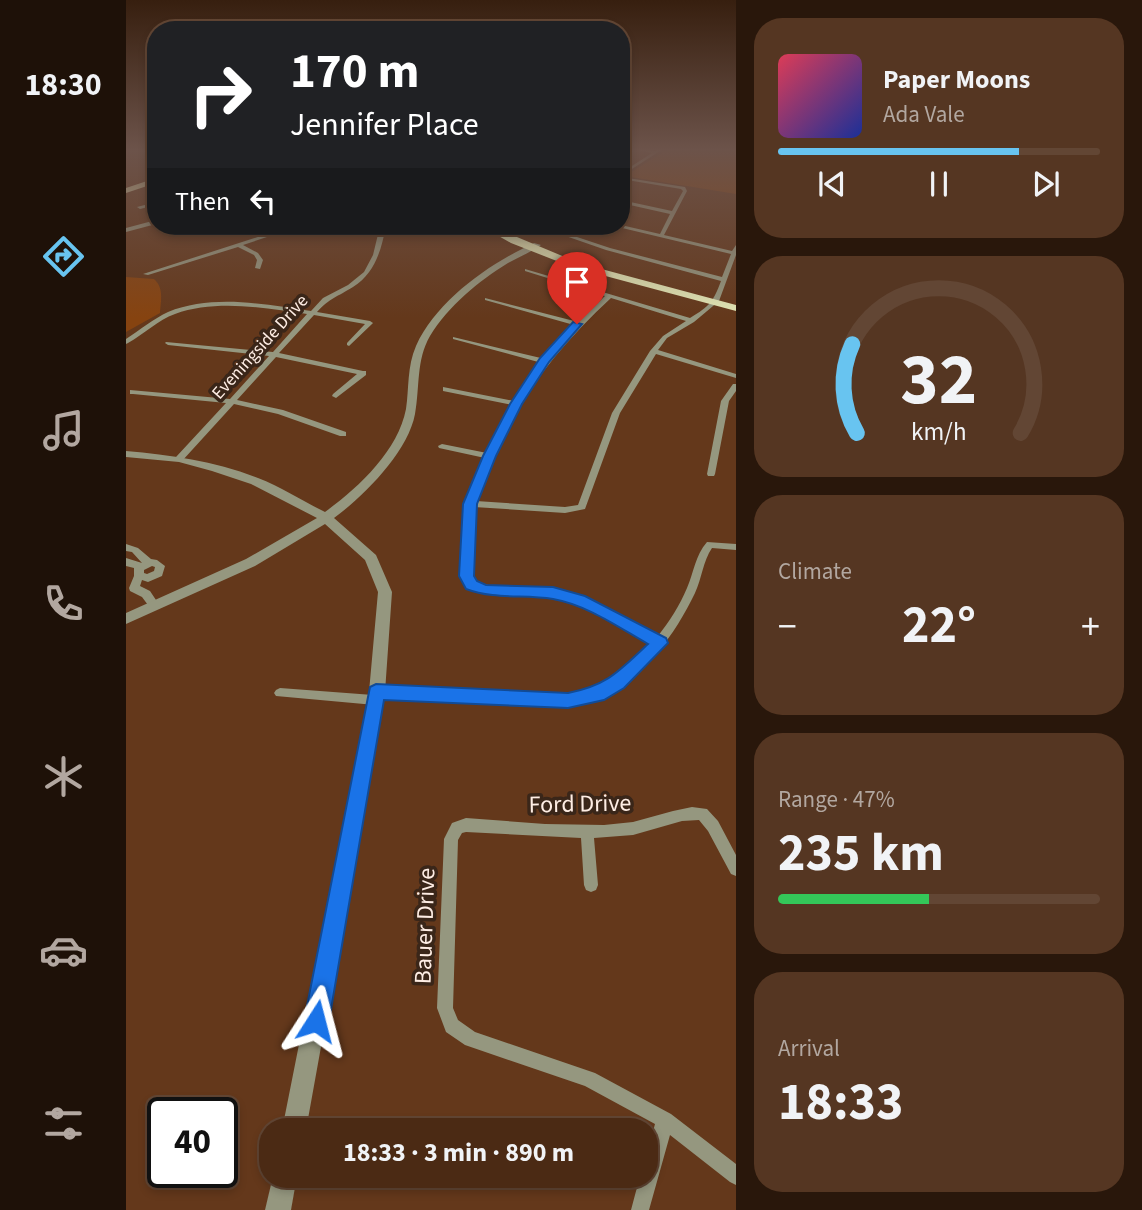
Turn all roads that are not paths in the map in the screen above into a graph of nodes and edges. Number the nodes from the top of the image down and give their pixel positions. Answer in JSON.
{"nodes":[{"id":1,"x":146,"y":205,"type":"edge"},
{"id":2,"x":640,"y":205,"type":"edge"},
{"id":3,"x":677,"y":205,"type":"edge"},
{"id":4,"x":140,"y":207,"type":"dead end"},
{"id":5,"x":673,"y":213,"type":"junction"},
{"id":6,"x":147,"y":224,"type":"edge"},
{"id":7,"x":630,"y":228,"type":"edge"},
{"id":8,"x":126,"y":230,"type":"edge"},
{"id":9,"x":269,"y":235,"type":"edge"},
{"id":10,"x":380,"y":235,"type":"edge"},
{"id":11,"x":507,"y":235,"type":"edge"},
{"id":12,"x":512,"y":235,"type":"edge"},
{"id":13,"x":566,"y":235,"type":"edge"},
{"id":14,"x":661,"y":236,"type":"junction"},
{"id":15,"x":239,"y":245,"type":"junction"},
{"id":16,"x":533,"y":246,"type":"junction"},
{"id":17,"x":734,"y":256,"type":"edge"},
{"id":18,"x":258,"y":268,"type":"dead end"},
{"id":19,"x":527,"y":270,"type":"dead end"},
{"id":20,"x":146,"y":274,"type":"dead end"},
{"id":21,"x":725,"y":280,"type":"junction"},
{"id":22,"x":611,"y":295,"type":"junction"},
{"id":23,"x":487,"y":299,"type":"dead end"},
{"id":24,"x":717,"y":300,"type":"junction"},
{"id":25,"x":736,"y":302,"type":"edge"},
{"id":26,"x":736,"y":308,"type":"edge"},
{"id":27,"x":311,"y":313,"type":"junction"},
{"id":28,"x":692,"y":321,"type":"junction"},
{"id":29,"x":577,"y":324,"type":"junction"},
{"id":30,"x":455,"y":338,"type":"dead end"},
{"id":31,"x":126,"y":342,"type":"edge"},
{"id":32,"x":168,"y":343,"type":"dead end"},
{"id":33,"x":349,"y":344,"type":"dead end"},
{"id":34,"x":654,"y":351,"type":"junction"},
{"id":35,"x":273,"y":354,"type":"junction"},
{"id":36,"x":544,"y":361,"type":"junction"},
{"id":37,"x":736,"y":376,"type":"edge"},
{"id":38,"x":736,"y":386,"type":"edge"},
{"id":39,"x":446,"y":389,"type":"dead end"},
{"id":40,"x":133,"y":392,"type":"dead end"},
{"id":41,"x":336,"y":396,"type":"dead end"},
{"id":42,"x":232,"y":401,"type":"junction"},
{"id":43,"x":516,"y":404,"type":"junction"},
{"id":44,"x":343,"y":434,"type":"dead end"},
{"id":45,"x":442,"y":446,"type":"dead end"},
{"id":46,"x":126,"y":454,"type":"edge"},
{"id":47,"x":489,"y":456,"type":"junction"},
{"id":48,"x":180,"y":459,"type":"junction"},
{"id":49,"x":711,"y":474,"type":"dead end"},
{"id":50,"x":470,"y":504,"type":"junction"},
{"id":51,"x":324,"y":517,"type":"junction"},
{"id":52,"x":126,"y":547,"type":"edge"},
{"id":53,"x":736,"y":547,"type":"edge"},
{"id":54,"x":126,"y":562,"type":"edge"},
{"id":55,"x":143,"y":568,"type":"junction"},
{"id":56,"x":155,"y":606,"type":"junction"},
{"id":57,"x":126,"y":619,"type":"edge"},
{"id":58,"x":660,"y":643,"type":"junction"},
{"id":59,"x":281,"y":693,"type":"dead end"},
{"id":60,"x":376,"y":696,"type":"junction"},
{"id":61,"x":457,"y":828,"type":"joint"},
{"id":62,"x":587,"y":831,"type":"junction"},
{"id":63,"x":736,"y":869,"type":"edge"},
{"id":64,"x":591,"y":885,"type":"dead end"},
{"id":65,"x":296,"y":1118,"type":"edge"},
{"id":66,"x":665,"y":1120,"type":"junction"},
{"id":67,"x":736,"y":1176,"type":"edge"},
{"id":68,"x":283,"y":1188,"type":"edge"},
{"id":69,"x":278,"y":1210,"type":"edge"},
{"id":70,"x":640,"y":1210,"type":"edge"}],
"edges":[{"from":1,"to":4,"type":"street"},
{"from":2,"to":5,"type":"street"},
{"from":3,"to":5,"type":"street"},
{"from":5,"to":14,"type":"street"},
{"from":6,"to":8,"type":"street"},
{"from":7,"to":14,"type":"street"},
{"from":9,"to":15,"type":"street"},
{"from":10,"to":27,"type":"street","name":"Eveningside Drive"},
{"from":11,"to":16,"type":"main road"},
{"from":12,"to":16,"type":"main road"},
{"from":13,"to":21,"type":"street"},
{"from":14,"to":17,"type":"street"},
{"from":15,"to":18,"type":"street"},
{"from":15,"to":20,"type":"street"},
{"from":16,"to":24,"type":"main road"},
{"from":16,"to":51,"type":"street"},
{"from":17,"to":21,"type":"street"},
{"from":19,"to":22,"type":"street"},
{"from":21,"to":24,"type":"street"},
{"from":22,"to":28,"type":"street"},
{"from":22,"to":29,"type":"street"},
{"from":23,"to":29,"type":"street"},
{"from":24,"to":25,"type":"main road"},
{"from":24,"to":26,"type":"main road"},
{"from":24,"to":28,"type":"street"},
{"from":27,"to":31,"type":"street"},
{"from":27,"to":33,"type":"street"},
{"from":27,"to":35,"type":"street","name":"Eveningside Drive"},
{"from":28,"to":34,"type":"street"},
{"from":29,"to":36,"type":"street"},
{"from":30,"to":36,"type":"street"},
{"from":32,"to":35,"type":"street"},
{"from":34,"to":37,"type":"street"},
{"from":34,"to":50,"type":"street"},
{"from":35,"to":41,"type":"street"},
{"from":35,"to":42,"type":"street","name":"Eveningside Drive"},
{"from":36,"to":43,"type":"street"},
{"from":38,"to":49,"type":"street"},
{"from":39,"to":43,"type":"street"},
{"from":40,"to":42,"type":"street"},
{"from":42,"to":44,"type":"street"},
{"from":42,"to":48,"type":"street","name":"Eveningside Drive"},
{"from":43,"to":47,"type":"street"},
{"from":45,"to":47,"type":"street"},
{"from":46,"to":48,"type":"street"},
{"from":47,"to":50,"type":"street"},
{"from":48,"to":51,"type":"street"},
{"from":50,"to":58,"type":"street"},
{"from":51,"to":56,"type":"street"},
{"from":51,"to":60,"type":"street"},
{"from":52,"to":55,"type":"street"},
{"from":53,"to":58,"type":"street"},
{"from":54,"to":55,"type":"street"},
{"from":55,"to":56,"type":"street"},
{"from":56,"to":57,"type":"street"},
{"from":58,"to":60,"type":"street"},
{"from":59,"to":60,"type":"street"},
{"from":60,"to":65,"type":"street"},
{"from":61,"to":62,"type":"street","name":"Ford Drive"},
{"from":61,"to":66,"type":"street","name":"Bauer Drive"},
{"from":62,"to":63,"type":"street","name":"Ford Drive"},
{"from":62,"to":64,"type":"street"},
{"from":66,"to":67,"type":"street"},
{"from":66,"to":70,"type":"street"},
{"from":68,"to":69,"type":"street"}]}
